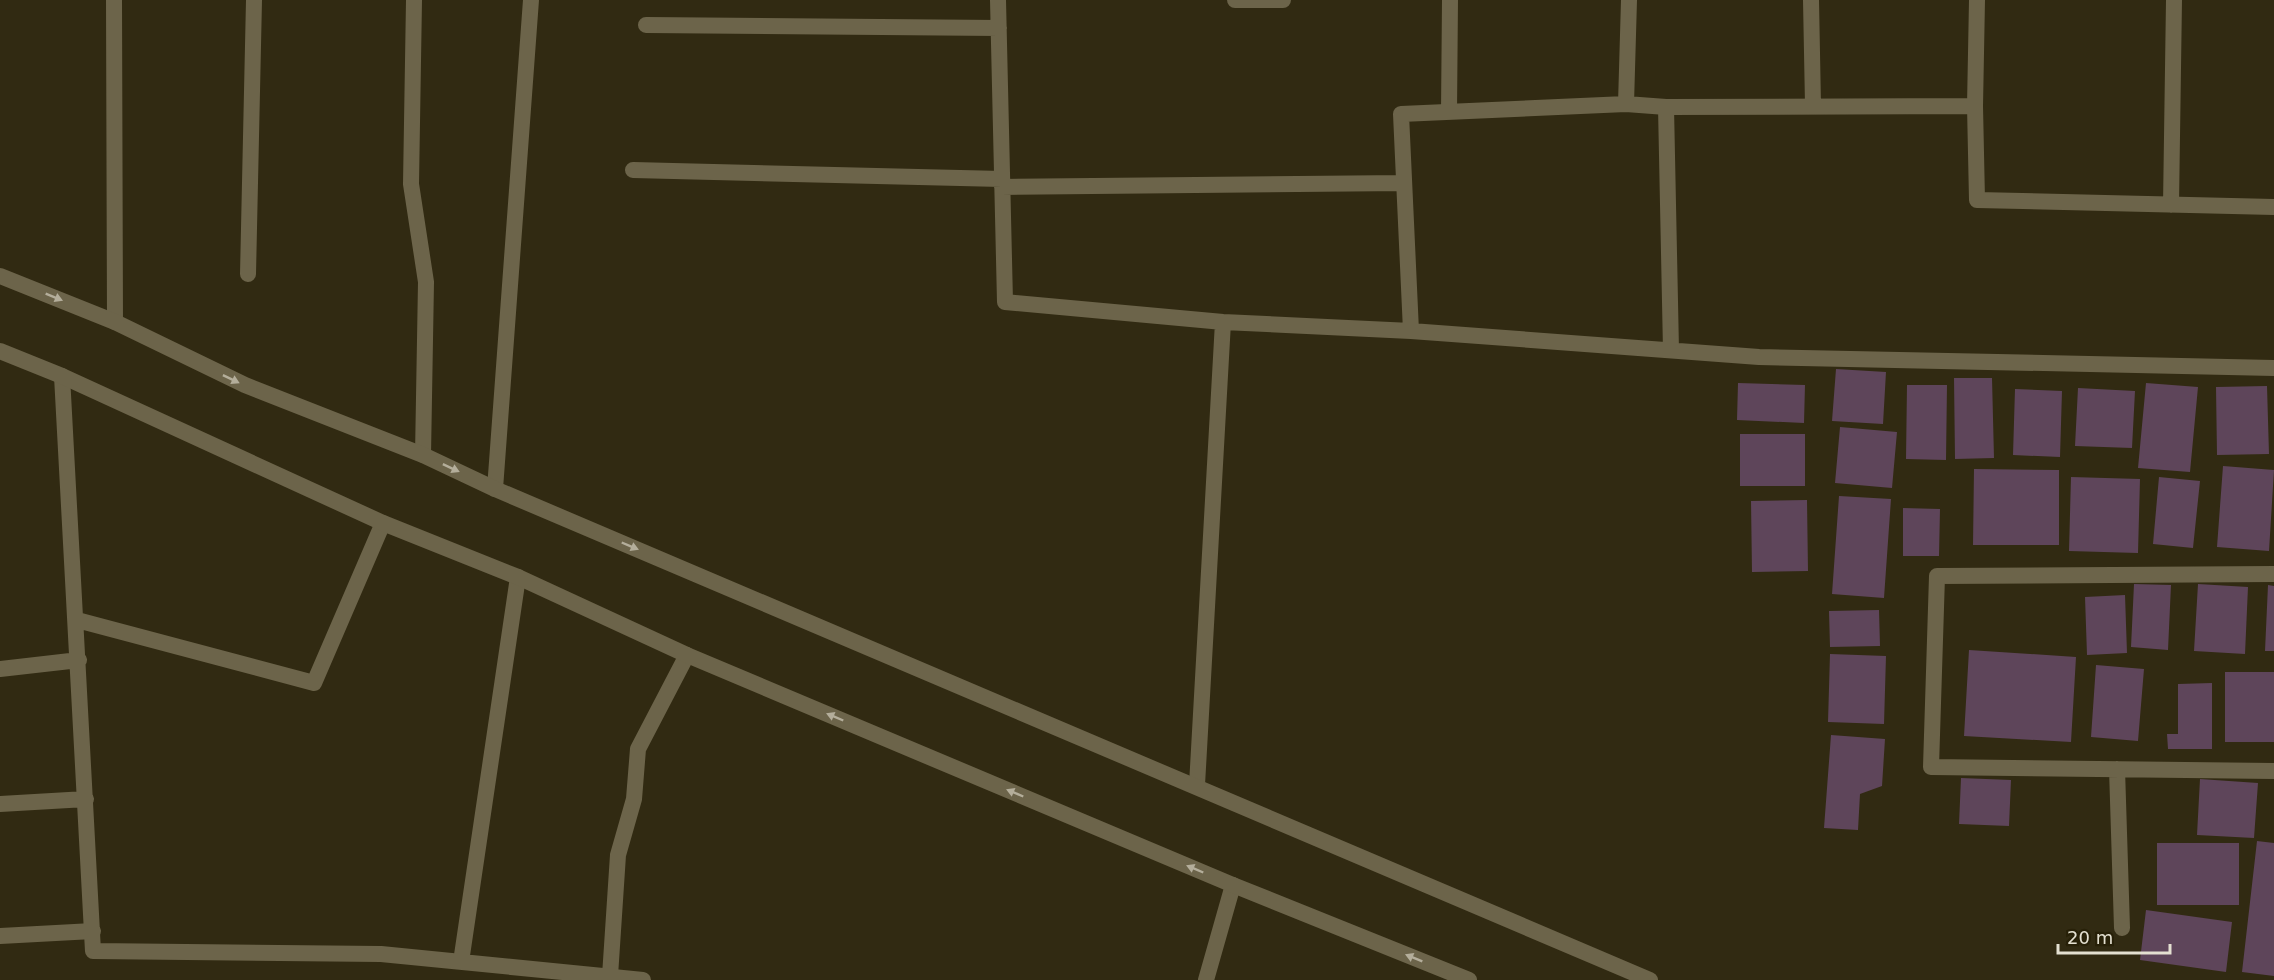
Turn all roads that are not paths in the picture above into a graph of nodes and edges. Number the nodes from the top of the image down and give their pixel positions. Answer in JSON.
{"nodes":[{"id":1,"x":114,"y":0,"type":"edge"},
{"id":2,"x":254,"y":0,"type":"edge"},
{"id":3,"x":414,"y":0,"type":"edge"},
{"id":4,"x":531,"y":0,"type":"edge"},
{"id":5,"x":998,"y":0,"type":"edge"},
{"id":6,"x":1235,"y":0,"type":"edge"},
{"id":7,"x":1283,"y":0,"type":"edge"},
{"id":8,"x":1450,"y":0,"type":"edge"},
{"id":9,"x":1629,"y":0,"type":"edge"},
{"id":10,"x":1811,"y":0,"type":"edge"},
{"id":11,"x":1977,"y":0,"type":"edge"},
{"id":12,"x":2174,"y":0,"type":"edge"},
{"id":13,"x":646,"y":26,"type":"dead end"},
{"id":14,"x":999,"y":28,"type":"junction"},
{"id":15,"x":1626,"y":104,"type":"junction"},
{"id":16,"x":1813,"y":105,"type":"junction"},
{"id":17,"x":1975,"y":106,"type":"junction"},
{"id":18,"x":1666,"y":107,"type":"junction"},
{"id":19,"x":1449,"y":112,"type":"junction"},
{"id":20,"x":633,"y":170,"type":"dead end"},
{"id":21,"x":1002,"y":183,"type":"junction"},
{"id":22,"x":1404,"y":183,"type":"junction"},
{"id":23,"x":2171,"y":205,"type":"junction"},
{"id":24,"x":2274,"y":207,"type":"edge"},
{"id":25,"x":248,"y":273,"type":"dead end"},
{"id":26,"x":0,"y":276,"type":"edge"},
{"id":27,"x":115,"y":322,"type":"junction"},
{"id":28,"x":1223,"y":322,"type":"junction"},
{"id":29,"x":1411,"y":331,"type":"junction"},
{"id":30,"x":1671,"y":350,"type":"junction"},
{"id":31,"x":0,"y":351,"type":"edge"},
{"id":32,"x":2274,"y":368,"type":"edge"},
{"id":33,"x":62,"y":376,"type":"junction"},
{"id":34,"x":423,"y":455,"type":"junction"},
{"id":35,"x":495,"y":489,"type":"junction"},
{"id":36,"x":383,"y":523,"type":"junction"},
{"id":37,"x":2274,"y":574,"type":"edge"},
{"id":38,"x":518,"y":577,"type":"junction"},
{"id":39,"x":77,"y":620,"type":"junction"},
{"id":40,"x":687,"y":655,"type":"junction"},
{"id":41,"x":79,"y":660,"type":"junction"},
{"id":42,"x":0,"y":669,"type":"edge"},
{"id":43,"x":2117,"y":769,"type":"junction"},
{"id":44,"x":2274,"y":771,"type":"edge"},
{"id":45,"x":1197,"y":785,"type":"junction"},
{"id":46,"x":86,"y":799,"type":"junction"},
{"id":47,"x":0,"y":804,"type":"edge"},
{"id":48,"x":1233,"y":885,"type":"junction"},
{"id":49,"x":2122,"y":928,"type":"dead end"},
{"id":50,"x":93,"y":932,"type":"junction"},
{"id":51,"x":0,"y":936,"type":"edge"},
{"id":52,"x":461,"y":962,"type":"junction"},
{"id":53,"x":610,"y":975,"type":"junction"},
{"id":54,"x":643,"y":980,"type":"edge"},
{"id":55,"x":1206,"y":980,"type":"edge"},
{"id":56,"x":1469,"y":980,"type":"edge"},
{"id":57,"x":1650,"y":980,"type":"edge"}],
"edges":[{"from":1,"to":27,"type":"street"},
{"from":2,"to":25,"type":"street"},
{"from":3,"to":34,"type":"street"},
{"from":4,"to":35,"type":"street"},
{"from":5,"to":14,"type":"street"},
{"from":6,"to":7,"type":"street"},
{"from":8,"to":19,"type":"street"},
{"from":9,"to":15,"type":"street"},
{"from":10,"to":16,"type":"street"},
{"from":11,"to":17,"type":"street"},
{"from":12,"to":23,"type":"street"},
{"from":13,"to":14,"type":"street"},
{"from":14,"to":21,"type":"street"},
{"from":15,"to":18,"type":"street"},
{"from":15,"to":19,"type":"street"},
{"from":16,"to":17,"type":"street"},
{"from":16,"to":18,"type":"street"},
{"from":17,"to":23,"type":"street"},
{"from":18,"to":30,"type":"street"},
{"from":19,"to":22,"type":"street"},
{"from":20,"to":21,"type":"street"},
{"from":21,"to":22,"type":"street"},
{"from":21,"to":28,"type":"street"},
{"from":22,"to":29,"type":"street"},
{"from":23,"to":24,"type":"street"},
{"from":26,"to":27,"type":"street","one_way":true},
{"from":27,"to":34,"type":"street","one_way":true},
{"from":28,"to":29,"type":"street"},
{"from":28,"to":45,"type":"street"},
{"from":29,"to":30,"type":"street"},
{"from":30,"to":32,"type":"street"},
{"from":31,"to":33,"type":"street"},
{"from":33,"to":36,"type":"street"},
{"from":33,"to":39,"type":"street"},
{"from":34,"to":35,"type":"street","one_way":true},
{"from":35,"to":45,"type":"street","one_way":true},
{"from":36,"to":38,"type":"street"},
{"from":36,"to":39,"type":"street"},
{"from":37,"to":43,"type":"street"},
{"from":38,"to":40,"type":"street"},
{"from":38,"to":52,"type":"street"},
{"from":39,"to":41,"type":"street"},
{"from":48,"to":40,"type":"street","one_way":true},
{"from":40,"to":53,"type":"street"},
{"from":41,"to":42,"type":"street"},
{"from":41,"to":46,"type":"street"},
{"from":43,"to":44,"type":"street"},
{"from":43,"to":49,"type":"street"},
{"from":45,"to":57,"type":"street"},
{"from":46,"to":47,"type":"street"},
{"from":46,"to":50,"type":"street"},
{"from":48,"to":55,"type":"street"},
{"from":56,"to":48,"type":"street","one_way":true},
{"from":50,"to":51,"type":"street"},
{"from":50,"to":52,"type":"street"},
{"from":52,"to":53,"type":"street"},
{"from":53,"to":54,"type":"street"}]}
